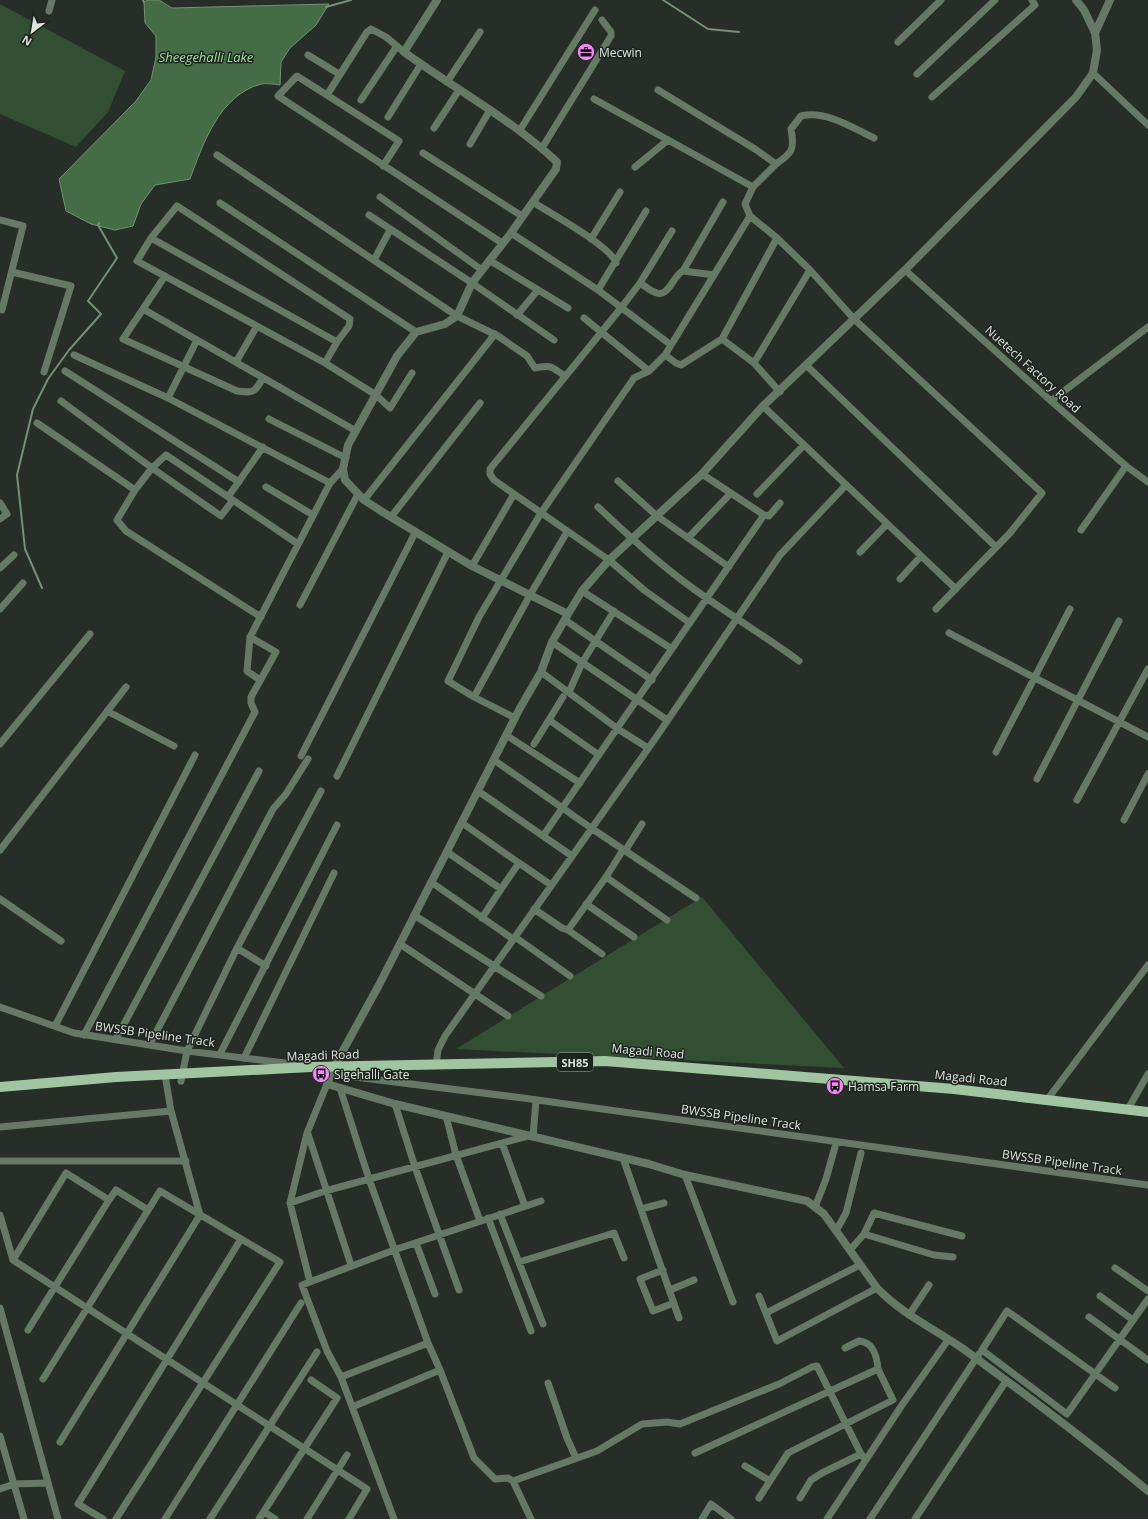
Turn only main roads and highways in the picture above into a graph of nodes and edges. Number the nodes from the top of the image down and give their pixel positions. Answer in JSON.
{"nodes":[{"id":1,"x":332,"y":1070,"type":"junction"},
{"id":2,"x":181,"y":1077,"type":"junction"},
{"id":3,"x":165,"y":1079,"type":"junction"},
{"id":4,"x":0,"y":1087,"type":"edge"},
{"id":5,"x":0,"y":1094,"type":"edge"},
{"id":6,"x":1148,"y":1112,"type":"edge"},
{"id":7,"x":1148,"y":1119,"type":"edge"}],
"edges":[{"from":1,"to":2,"type":"main road","name":"Magadi Road","number":"SH85"},
{"from":1,"to":2,"type":"main road","name":"Magadi Road","number":"SH85"},
{"from":1,"to":6,"type":"main road","name":"Magadi Road","number":"SH85"},
{"from":1,"to":7,"type":"main road","name":"Magadi Road","number":"SH85"},
{"from":2,"to":3,"type":"main road","name":"Magadi Road","number":"SH85"},
{"from":3,"to":4,"type":"main road","name":"Magadi Road","number":"SH85"},
{"from":3,"to":5,"type":"main road","name":"Magadi Road","number":"SH85"}]}
